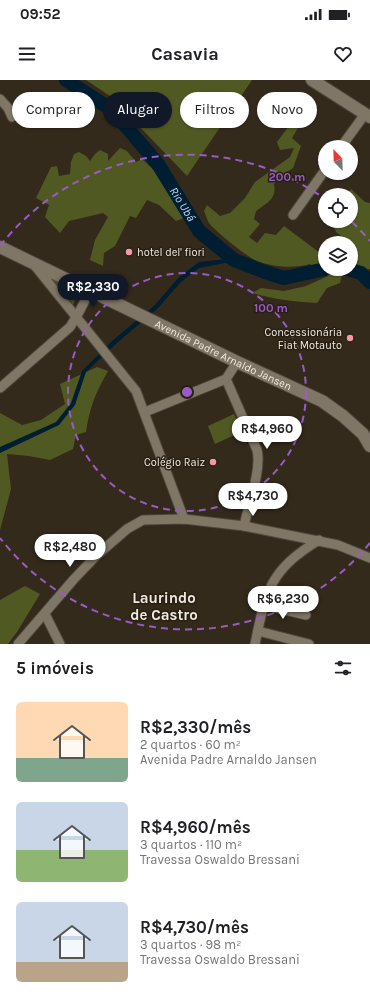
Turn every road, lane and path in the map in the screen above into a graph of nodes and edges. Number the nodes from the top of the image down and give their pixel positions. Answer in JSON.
{"nodes":[{"id":1,"x":312,"y":80,"type":"edge"},
{"id":2,"x":0,"y":100,"type":"edge"},
{"id":3,"x":367,"y":115,"type":"edge"},
{"id":4,"x":12,"y":117,"type":"dead end"},
{"id":5,"x":347,"y":140,"type":"edge"},
{"id":6,"x":318,"y":180,"type":"edge"},
{"id":7,"x":293,"y":215,"type":"dead end"},
{"id":8,"x":0,"y":247,"type":"edge"},
{"id":9,"x":33,"y":263,"type":"junction"},
{"id":10,"x":90,"y":291,"type":"junction"},
{"id":11,"x":77,"y":316,"type":"junction"},
{"id":12,"x":237,"y":362,"type":"junction"},
{"id":13,"x":226,"y":380,"type":"junction"},
{"id":14,"x":0,"y":388,"type":"edge"},
{"id":15,"x":144,"y":412,"type":"junction"},
{"id":16,"x":370,"y":446,"type":"edge"},
{"id":17,"x":184,"y":519,"type":"junction"},
{"id":18,"x":244,"y":526,"type":"junction"},
{"id":19,"x":319,"y":540,"type":"junction"},
{"id":20,"x":370,"y":558,"type":"edge"},
{"id":21,"x":264,"y":605,"type":"junction"},
{"id":22,"x":45,"y":614,"type":"junction"},
{"id":23,"x":306,"y":615,"type":"dead end"},
{"id":24,"x":258,"y":631,"type":"junction"},
{"id":25,"x":298,"y":642,"type":"edge"},
{"id":26,"x":18,"y":644,"type":"edge"},
{"id":27,"x":60,"y":644,"type":"edge"},
{"id":28,"x":255,"y":644,"type":"edge"},
{"id":29,"x":309,"y":644,"type":"edge"}],
"edges":[{"from":1,"to":3,"type":"main road"},
{"from":2,"to":4,"type":"street"},
{"from":3,"to":5,"type":"street"},
{"from":6,"to":7,"type":"street"},
{"from":8,"to":9,"type":"main road","name":"Avenida Padre Arnaldo Jansen"},
{"from":9,"to":10,"type":"main road","name":"Avenida Padre Arnaldo Jansen"},
{"from":9,"to":11,"type":"street"},
{"from":10,"to":11,"type":"street"},
{"from":10,"to":12,"type":"main road","name":"Avenida Padre Arnaldo Jansen"},
{"from":11,"to":14,"type":"street"},
{"from":11,"to":15,"type":"street"},
{"from":12,"to":13,"type":"street"},
{"from":12,"to":16,"type":"main road","name":"Avenida Padre Arnaldo Jansen"},
{"from":13,"to":15,"type":"street"},
{"from":13,"to":18,"type":"street"},
{"from":15,"to":17,"type":"street"},
{"from":17,"to":18,"type":"street"},
{"from":17,"to":22,"type":"street"},
{"from":18,"to":19,"type":"street"},
{"from":19,"to":20,"type":"street"},
{"from":19,"to":21,"type":"street"},
{"from":21,"to":23,"type":"street"},
{"from":21,"to":24,"type":"street"},
{"from":22,"to":26,"type":"street"},
{"from":22,"to":27,"type":"street"},
{"from":24,"to":25,"type":"street"},
{"from":24,"to":28,"type":"street"},
{"from":25,"to":29,"type":"street"}]}
